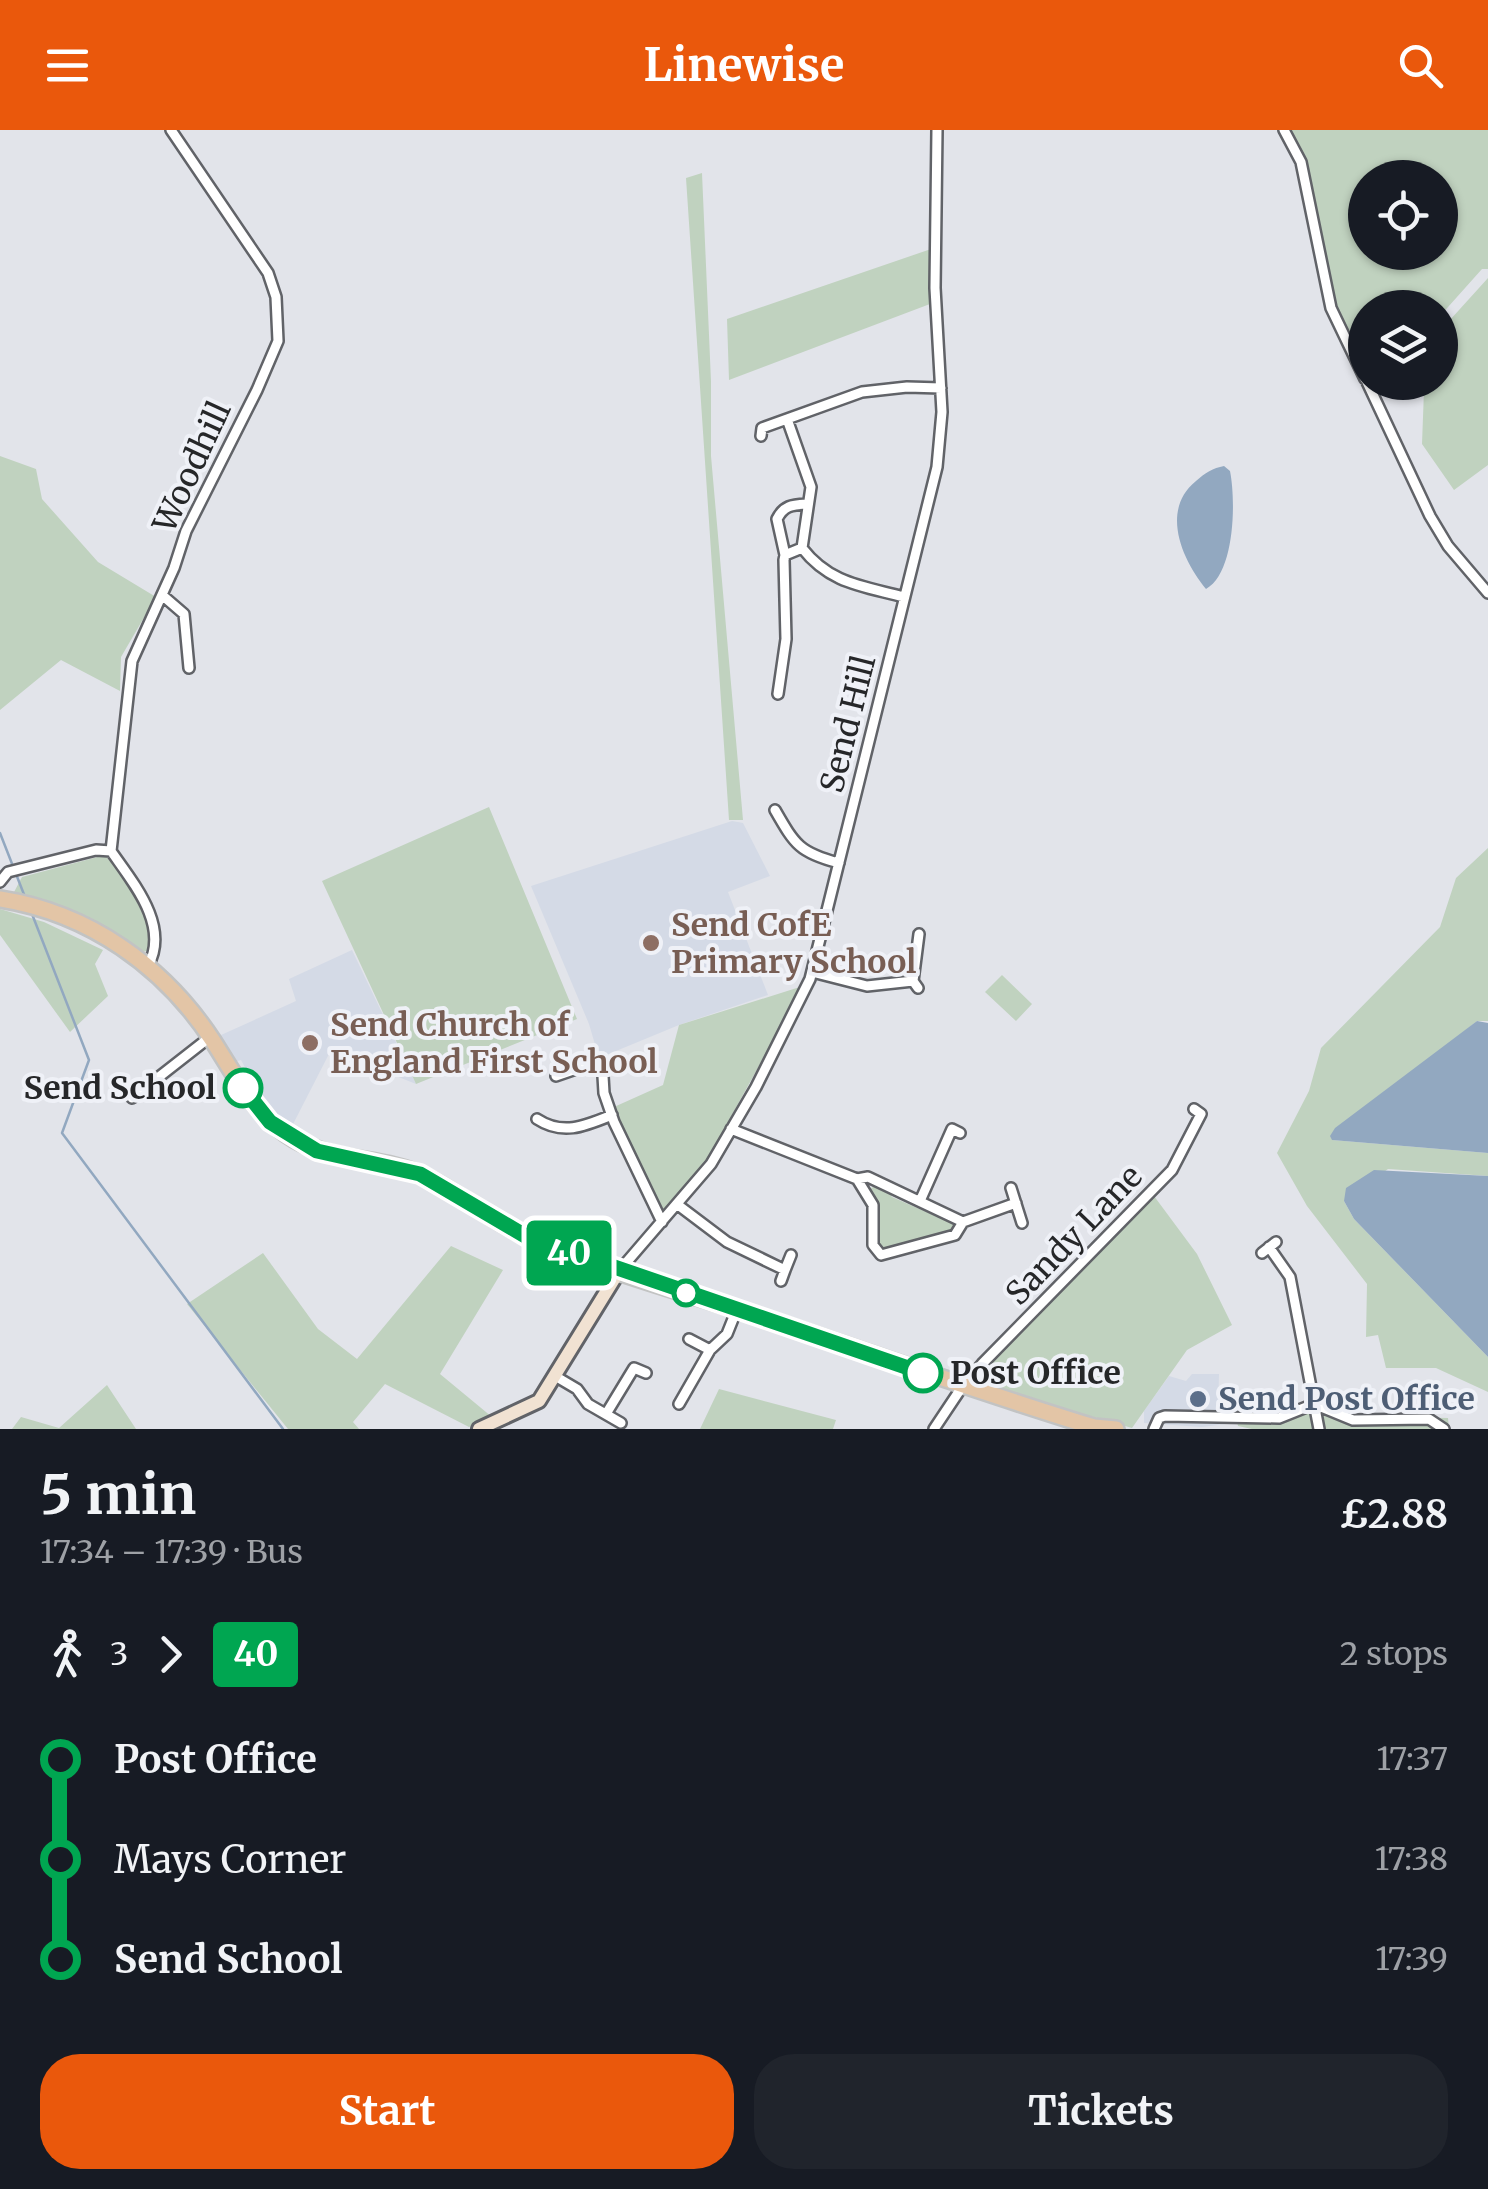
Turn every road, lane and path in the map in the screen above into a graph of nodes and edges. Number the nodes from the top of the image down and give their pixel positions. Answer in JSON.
{"nodes":[{"id":1,"x":171,"y":130,"type":"edge"},
{"id":2,"x":937,"y":130,"type":"edge"},
{"id":3,"x":1284,"y":130,"type":"edge"},
{"id":4,"x":1348,"y":342,"type":"edge"},
{"id":5,"x":940,"y":388,"type":"junction"},
{"id":6,"x":1375,"y":400,"type":"edge"},
{"id":7,"x":787,"y":419,"type":"junction"},
{"id":8,"x":761,"y":436,"type":"dead end"},
{"id":9,"x":808,"y":504,"type":"junction"},
{"id":10,"x":802,"y":548,"type":"junction"},
{"id":11,"x":785,"y":555,"type":"junction"},
{"id":12,"x":1488,"y":593,"type":"edge"},
{"id":13,"x":162,"y":595,"type":"junction"},
{"id":14,"x":904,"y":597,"type":"junction"},
{"id":15,"x":190,"y":668,"type":"dead end"},
{"id":16,"x":778,"y":694,"type":"dead end"},
{"id":17,"x":775,"y":810,"type":"dead end"},
{"id":18,"x":111,"y":851,"type":"junction"},
{"id":19,"x":839,"y":863,"type":"junction"},
{"id":20,"x":0,"y":882,"type":"edge"},
{"id":21,"x":0,"y":898,"type":"edge"},
{"id":22,"x":918,"y":934,"type":"dead end"},
{"id":23,"x":148,"y":966,"type":"junction"},
{"id":24,"x":819,"y":976,"type":"junction"},
{"id":25,"x":210,"y":1037,"type":"junction"},
{"id":26,"x":602,"y":1058,"type":"dead end"},
{"id":27,"x":603,"y":1070,"type":"junction"},
{"id":28,"x":556,"y":1076,"type":"dead end"},
{"id":29,"x":132,"y":1098,"type":"dead end"},
{"id":30,"x":1194,"y":1109,"type":"dead end"},
{"id":31,"x":612,"y":1116,"type":"junction"},
{"id":32,"x":538,"y":1119,"type":"dead end"},
{"id":33,"x":732,"y":1129,"type":"junction"},
{"id":34,"x":952,"y":1130,"type":"dead end"},
{"id":35,"x":857,"y":1179,"type":"junction"},
{"id":36,"x":1010,"y":1188,"type":"dead end"},
{"id":37,"x":920,"y":1201,"type":"junction"},
{"id":38,"x":1016,"y":1204,"type":"junction"},
{"id":39,"x":678,"y":1206,"type":"junction"},
{"id":40,"x":662,"y":1222,"type":"junction"},
{"id":41,"x":964,"y":1222,"type":"junction"},
{"id":42,"x":1022,"y":1223,"type":"dead end"},
{"id":43,"x":1269,"y":1247,"type":"dead end"},
{"id":44,"x":791,"y":1254,"type":"dead end"},
{"id":45,"x":619,"y":1271,"type":"junction"},
{"id":46,"x":737,"y":1309,"type":"junction"},
{"id":47,"x":690,"y":1339,"type":"dead end"},
{"id":48,"x":710,"y":1350,"type":"junction"},
{"id":49,"x":624,"y":1360,"type":"dead end"},
{"id":50,"x":634,"y":1368,"type":"junction"},
{"id":51,"x":646,"y":1372,"type":"dead end"},
{"id":52,"x":555,"y":1376,"type":"junction"},
{"id":53,"x":962,"y":1387,"type":"junction"},
{"id":54,"x":679,"y":1404,"type":"dead end"},
{"id":55,"x":1314,"y":1404,"type":"junction"},
{"id":56,"x":606,"y":1414,"type":"junction"},
{"id":57,"x":621,"y":1423,"type":"dead end"},
{"id":58,"x":480,"y":1429,"type":"edge"},
{"id":59,"x":934,"y":1429,"type":"edge"},
{"id":60,"x":1116,"y":1429,"type":"edge"},
{"id":61,"x":1154,"y":1429,"type":"edge"},
{"id":62,"x":1319,"y":1429,"type":"edge"},
{"id":63,"x":1444,"y":1429,"type":"edge"}],
"edges":[{"from":1,"to":13,"type":"street","name":"Woodhill"},
{"from":2,"to":5,"type":"street","name":"Send Hill"},
{"from":3,"to":4,"type":"street"},
{"from":5,"to":7,"type":"street"},
{"from":5,"to":14,"type":"street","name":"Send Hill"},
{"from":6,"to":12,"type":"street"},
{"from":7,"to":8,"type":"street"},
{"from":7,"to":9,"type":"street"},
{"from":9,"to":10,"type":"street"},
{"from":9,"to":11,"type":"street"},
{"from":10,"to":11,"type":"street"},
{"from":10,"to":14,"type":"street"},
{"from":11,"to":16,"type":"street"},
{"from":13,"to":15,"type":"street"},
{"from":13,"to":18,"type":"street","name":"Woodhill"},
{"from":14,"to":19,"type":"street","name":"Send Hill"},
{"from":17,"to":19,"type":"street"},
{"from":18,"to":20,"type":"street"},
{"from":18,"to":23,"type":"street"},
{"from":19,"to":24,"type":"street","name":"Send Hill"},
{"from":21,"to":23,"type":"main road"},
{"from":22,"to":24,"type":"street"},
{"from":23,"to":25,"type":"main road"},
{"from":24,"to":33,"type":"street","name":"Send Hill"},
{"from":25,"to":29,"type":"street"},
{"from":25,"to":45,"type":"main road"},
{"from":26,"to":27,"type":"street"},
{"from":27,"to":28,"type":"street"},
{"from":27,"to":31,"type":"street"},
{"from":30,"to":53,"type":"street","name":"Sandy Lane"},
{"from":31,"to":32,"type":"street"},
{"from":31,"to":40,"type":"street"},
{"from":33,"to":35,"type":"street"},
{"from":33,"to":39,"type":"street","name":"Send Hill"},
{"from":34,"to":37,"type":"street"},
{"from":35,"to":37,"type":"street"},
{"from":35,"to":41,"type":"street"},
{"from":36,"to":38,"type":"street"},
{"from":37,"to":41,"type":"street"},
{"from":38,"to":41,"type":"street"},
{"from":38,"to":42,"type":"street"},
{"from":39,"to":40,"type":"street","name":"Send Hill"},
{"from":39,"to":44,"type":"street"},
{"from":40,"to":45,"type":"street","name":"Send Hill"},
{"from":43,"to":55,"type":"street"},
{"from":45,"to":46,"type":"main road"},
{"from":45,"to":52,"type":"main road"},
{"from":46,"to":48,"type":"street"},
{"from":46,"to":53,"type":"main road"},
{"from":47,"to":48,"type":"street"},
{"from":48,"to":54,"type":"street"},
{"from":49,"to":50,"type":"street"},
{"from":50,"to":51,"type":"street"},
{"from":50,"to":56,"type":"street"},
{"from":52,"to":56,"type":"street"},
{"from":52,"to":58,"type":"main road"},
{"from":53,"to":59,"type":"street"},
{"from":53,"to":60,"type":"main road"},
{"from":55,"to":61,"type":"street"},
{"from":55,"to":62,"type":"street"},
{"from":55,"to":63,"type":"street"},
{"from":56,"to":57,"type":"street"}]}
